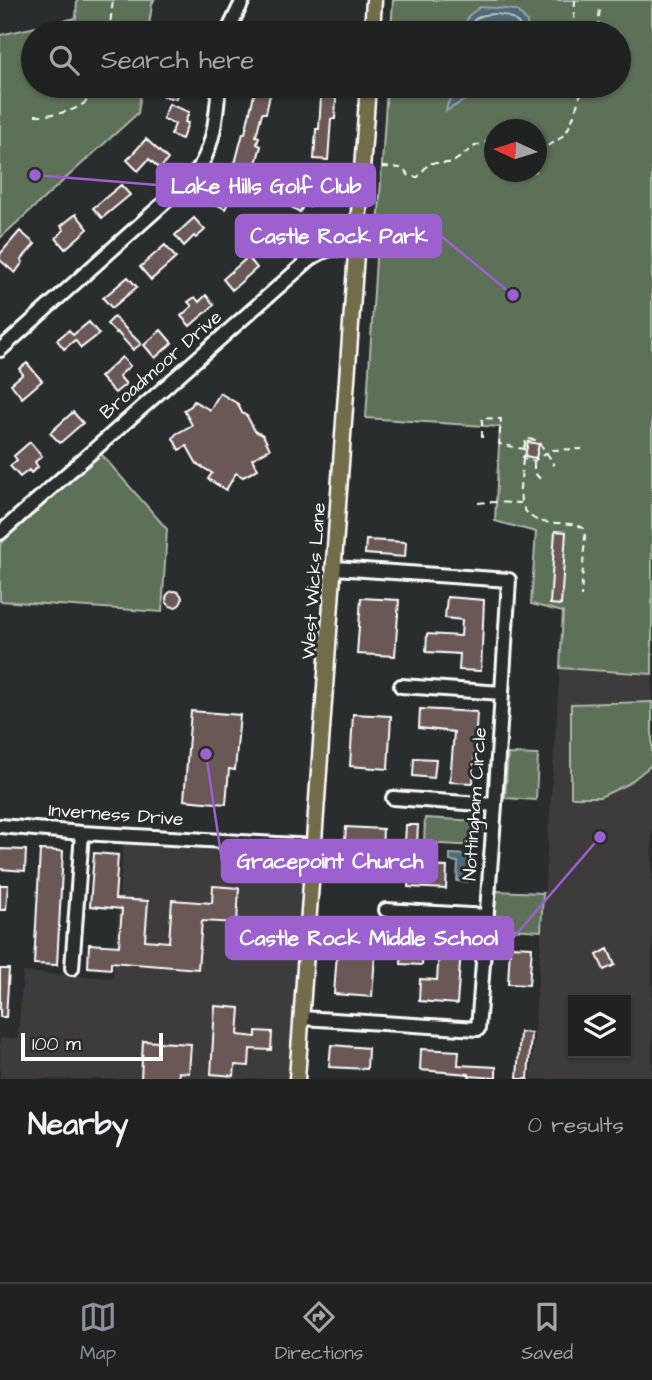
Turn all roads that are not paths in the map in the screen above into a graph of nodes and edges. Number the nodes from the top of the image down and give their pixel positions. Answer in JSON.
{"nodes":[{"id":1,"x":243,"y":0,"type":"edge"},
{"id":2,"x":374,"y":0,"type":"edge"},
{"id":3,"x":233,"y":21,"type":"edge"},
{"id":4,"x":373,"y":21,"type":"edge"},
{"id":5,"x":218,"y":98,"type":"edge"},
{"id":6,"x":367,"y":98,"type":"edge"},
{"id":7,"x":356,"y":250,"type":"junction"},
{"id":8,"x":0,"y":350,"type":"edge"},
{"id":9,"x":0,"y":533,"type":"edge"},
{"id":10,"x":335,"y":568,"type":"junction"},
{"id":11,"x":401,"y":686,"type":"dead end"},
{"id":12,"x":502,"y":693,"type":"junction"},
{"id":13,"x":393,"y":798,"type":"dead end"},
{"id":14,"x":495,"y":805,"type":"junction"},
{"id":15,"x":0,"y":826,"type":"edge"},
{"id":16,"x":82,"y":833,"type":"junction"},
{"id":17,"x":314,"y":846,"type":"junction"},
{"id":18,"x":386,"y":910,"type":"dead end"},
{"id":19,"x":486,"y":916,"type":"junction"},
{"id":20,"x":72,"y":968,"type":"dead end"},
{"id":21,"x":302,"y":1018,"type":"junction"},
{"id":22,"x":297,"y":1079,"type":"edge"}],
"edges":[{"from":1,"to":3,"type":"street"},
{"from":2,"to":4,"type":"main road"},
{"from":5,"to":8,"type":"street"},
{"from":6,"to":7,"type":"main road","name":"West Wicks Lane"},
{"from":7,"to":9,"type":"street","name":"Broadmoor Drive"},
{"from":7,"to":10,"type":"main road","name":"West Wicks Lane"},
{"from":10,"to":12,"type":"street","name":"Nottingham Circle"},
{"from":10,"to":17,"type":"main road","name":"West Wicks Lane"},
{"from":11,"to":12,"type":"street"},
{"from":12,"to":14,"type":"street","name":"Nottingham Circle"},
{"from":13,"to":14,"type":"street"},
{"from":14,"to":19,"type":"street","name":"Nottingham Circle"},
{"from":15,"to":16,"type":"street","name":"Inverness Drive"},
{"from":16,"to":17,"type":"street","name":"Inverness Drive"},
{"from":16,"to":20,"type":"street"},
{"from":17,"to":21,"type":"main road","name":"West Wicks Lane"},
{"from":18,"to":19,"type":"street"},
{"from":19,"to":21,"type":"street","name":"Nottingham Circle"},
{"from":21,"to":22,"type":"main road","name":"West Wicks Lane"}]}
